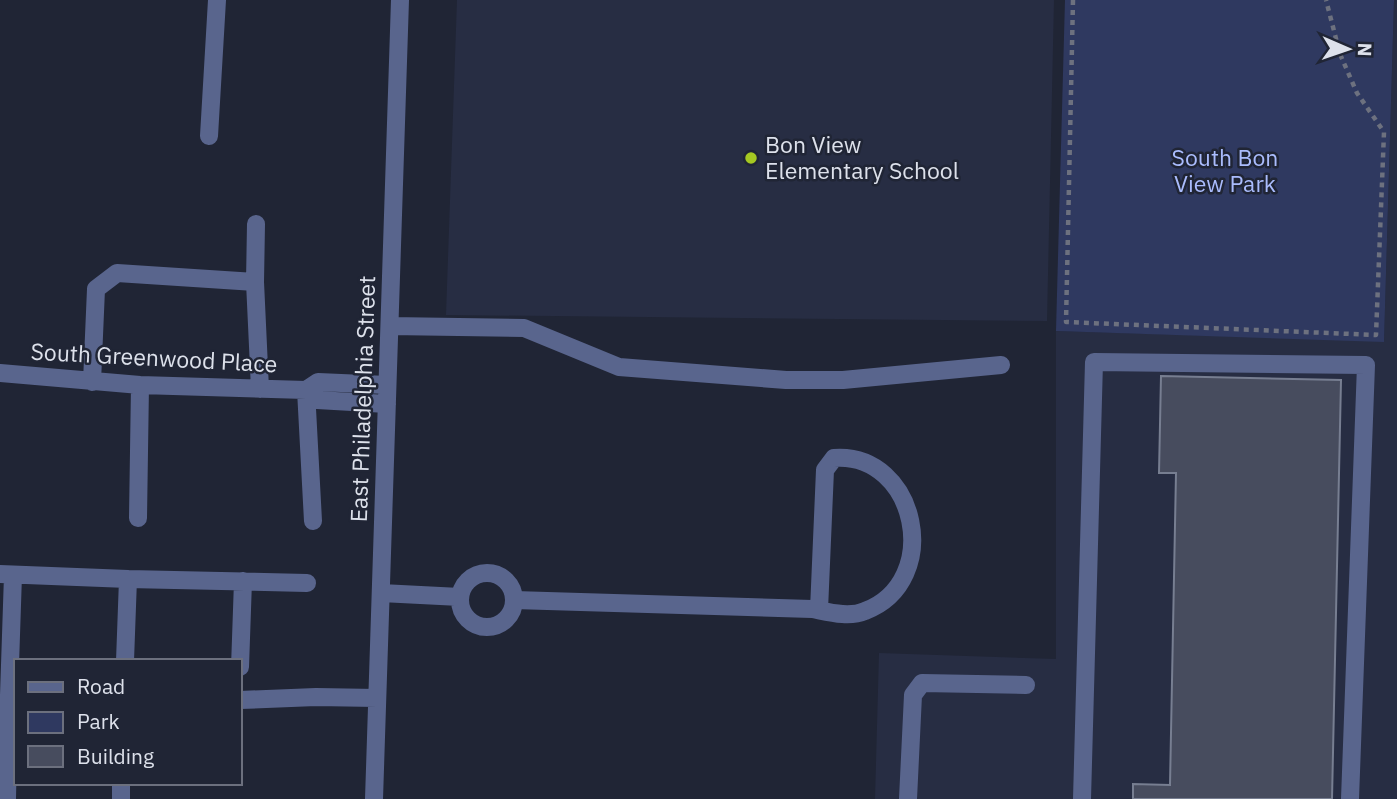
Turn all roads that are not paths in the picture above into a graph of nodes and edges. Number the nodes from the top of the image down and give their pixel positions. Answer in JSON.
{"nodes":[{"id":1,"x":217,"y":0,"type":"edge"},
{"id":2,"x":400,"y":0,"type":"edge"},
{"id":3,"x":209,"y":136,"type":"dead end"},
{"id":4,"x":256,"y":224,"type":"dead end"},
{"id":5,"x":255,"y":282,"type":"junction"},
{"id":6,"x":390,"y":326,"type":"junction"},
{"id":7,"x":1001,"y":365,"type":"dead end"},
{"id":8,"x":0,"y":373,"type":"edge"},
{"id":9,"x":92,"y":382,"type":"junction"},
{"id":10,"x":140,"y":385,"type":"junction"},
{"id":11,"x":387,"y":385,"type":"junction"},
{"id":12,"x":260,"y":389,"type":"junction"},
{"id":13,"x":306,"y":390,"type":"junction"},
{"id":14,"x":387,"y":404,"type":"junction"},
{"id":15,"x":138,"y":518,"type":"dead end"},
{"id":16,"x":313,"y":521,"type":"dead end"},
{"id":17,"x":6,"y":574,"type":"edge"},
{"id":18,"x":128,"y":579,"type":"junction"},
{"id":19,"x":243,"y":581,"type":"junction"},
{"id":20,"x":307,"y":583,"type":"dead end"},
{"id":21,"x":381,"y":593,"type":"junction"},
{"id":22,"x":460,"y":597,"type":"junction"},
{"id":23,"x":514,"y":600,"type":"junction"},
{"id":24,"x":819,"y":610,"type":"junction"},
{"id":25,"x":125,"y":659,"type":"edge"},
{"id":26,"x":240,"y":659,"type":"edge"},
{"id":27,"x":1026,"y":685,"type":"dead end"},
{"id":28,"x":12,"y":695,"type":"edge"},
{"id":29,"x":377,"y":698,"type":"junction"},
{"id":30,"x":242,"y":700,"type":"edge"},
{"id":31,"x":7,"y":799,"type":"edge"},
{"id":32,"x":374,"y":799,"type":"edge"},
{"id":33,"x":908,"y":799,"type":"edge"},
{"id":34,"x":1083,"y":799,"type":"edge"},
{"id":35,"x":1350,"y":799,"type":"edge"}],
"edges":[{"from":1,"to":3,"type":"street"},
{"from":2,"to":6,"type":"street","name":"East Philadelphia Street"},
{"from":4,"to":5,"type":"street"},
{"from":5,"to":9,"type":"street"},
{"from":5,"to":12,"type":"street"},
{"from":6,"to":7,"type":"street"},
{"from":6,"to":11,"type":"street","name":"East Philadelphia Street"},
{"from":8,"to":9,"type":"street","name":"South Greenwood Place"},
{"from":9,"to":10,"type":"street","name":"South Greenwood Place"},
{"from":10,"to":12,"type":"street","name":"South Greenwood Place"},
{"from":10,"to":15,"type":"street"},
{"from":11,"to":13,"type":"street","name":"South Greenwood Place"},
{"from":11,"to":14,"type":"street","name":"East Philadelphia Street"},
{"from":12,"to":13,"type":"street","name":"South Greenwood Place"},
{"from":13,"to":14,"type":"street","name":"South Greenwood Place"},
{"from":13,"to":16,"type":"street"},
{"from":14,"to":21,"type":"street","name":"East Philadelphia Street"},
{"from":17,"to":18,"type":"street"},
{"from":17,"to":28,"type":"street"},
{"from":18,"to":19,"type":"street"},
{"from":18,"to":25,"type":"street"},
{"from":19,"to":20,"type":"street"},
{"from":19,"to":26,"type":"street"},
{"from":21,"to":22,"type":"street"},
{"from":21,"to":29,"type":"street","name":"East Philadelphia Street"},
{"from":22,"to":23,"type":"street"},
{"from":22,"to":23,"type":"street"},
{"from":23,"to":24,"type":"street"},
{"from":24,"to":24,"type":"street"},
{"from":27,"to":33,"type":"street"},
{"from":28,"to":31,"type":"street"},
{"from":29,"to":30,"type":"street"},
{"from":29,"to":32,"type":"street","name":"East Philadelphia Street"},
{"from":34,"to":35,"type":"street"}]}
